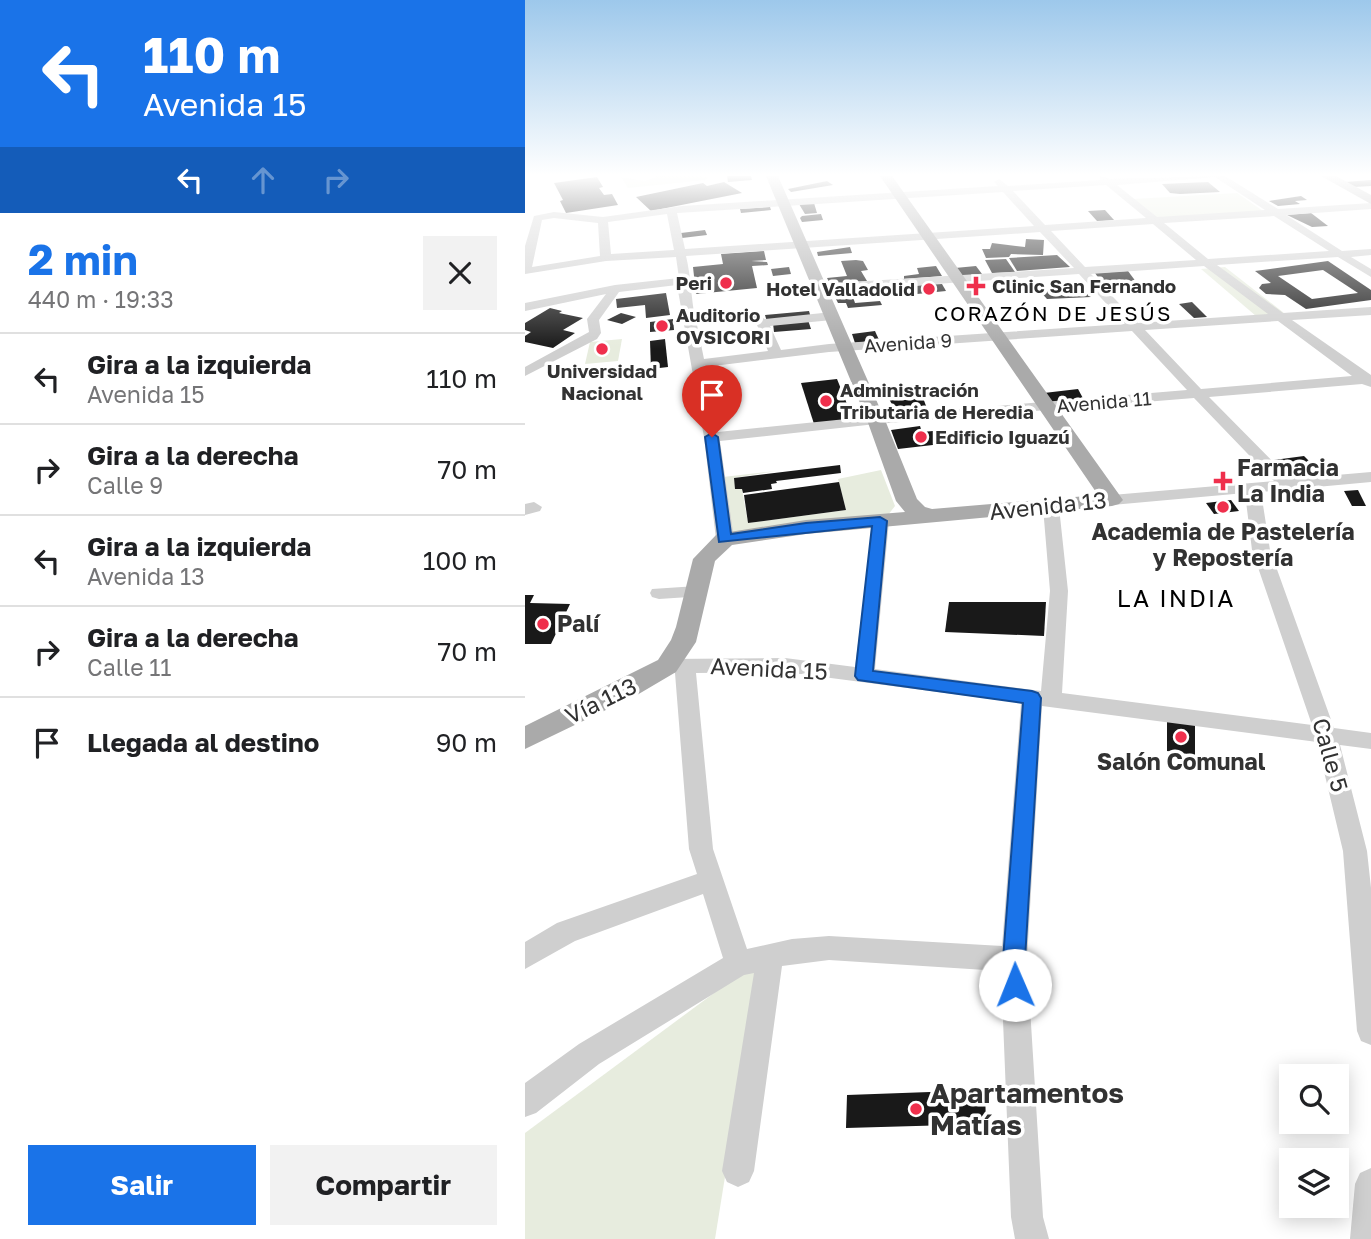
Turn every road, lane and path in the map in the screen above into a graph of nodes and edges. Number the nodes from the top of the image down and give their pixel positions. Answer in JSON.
{"nodes":[{"id":1,"x":534,"y":234,"type":"edge"},
{"id":2,"x":604,"y":234,"type":"edge"},
{"id":3,"x":676,"y":234,"type":"edge"},
{"id":4,"x":797,"y":234,"type":"edge"},
{"id":5,"x":943,"y":234,"type":"edge"},
{"id":6,"x":1047,"y":234,"type":"edge"},
{"id":7,"x":1171,"y":234,"type":"edge"},
{"id":8,"x":1308,"y":234,"type":"edge"},
{"id":9,"x":926,"y":235,"type":"junction"},
{"id":10,"x":801,"y":244,"type":"junction"},
{"id":11,"x":706,"y":251,"type":"junction"},
{"id":12,"x":1371,"y":252,"type":"edge"},
{"id":13,"x":680,"y":253,"type":"junction"},
{"id":14,"x":1339,"y":254,"type":"junction"},
{"id":15,"x":606,"y":258,"type":"junction"},
{"id":16,"x":1205,"y":262,"type":"junction"},
{"id":17,"x":525,"y":265,"type":"edge"},
{"id":18,"x":708,"y":266,"type":"dead end"},
{"id":19,"x":526,"y":270,"type":"edge"},
{"id":20,"x":1081,"y":270,"type":"junction"},
{"id":21,"x":1371,"y":274,"type":"edge"},
{"id":22,"x":955,"y":278,"type":"junction"},
{"id":23,"x":684,"y":281,"type":"junction"},
{"id":24,"x":819,"y":288,"type":"junction"},
{"id":25,"x":615,"y":289,"type":"junction"},
{"id":26,"x":525,"y":307,"type":"edge"},
{"id":27,"x":1371,"y":311,"type":"edge"},
{"id":28,"x":832,"y":316,"type":"junction"},
{"id":29,"x":1279,"y":317,"type":"junction"},
{"id":30,"x":758,"y":321,"type":"junction"},
{"id":31,"x":689,"y":322,"type":"junction"},
{"id":32,"x":1136,"y":327,"type":"junction"},
{"id":33,"x":996,"y":337,"type":"junction"},
{"id":34,"x":846,"y":348,"type":"junction"},
{"id":35,"x":776,"y":354,"type":"junction"},
{"id":36,"x":697,"y":364,"type":"junction"},
{"id":37,"x":525,"y":372,"type":"edge"},
{"id":38,"x":1369,"y":381,"type":"edge"},
{"id":39,"x":1198,"y":394,"type":"junction"},
{"id":40,"x":1045,"y":407,"type":"junction"},
{"id":41,"x":876,"y":420,"type":"junction"},
{"id":42,"x":712,"y":437,"type":"junction"},
{"id":43,"x":1371,"y":477,"type":"edge"},
{"id":44,"x":1287,"y":485,"type":"junction"},
{"id":45,"x":1252,"y":488,"type":"junction"},
{"id":46,"x":1112,"y":500,"type":"junction"},
{"id":47,"x":907,"y":501,"type":"junction"},
{"id":48,"x":1051,"y":507,"type":"junction"},
{"id":49,"x":935,"y":517,"type":"junction"},
{"id":50,"x":880,"y":521,"type":"junction"},
{"id":51,"x":725,"y":539,"type":"junction"},
{"id":52,"x":697,"y":592,"type":"junction"},
{"id":53,"x":659,"y":593,"type":"dead end"},
{"id":54,"x":675,"y":663,"type":"junction"},
{"id":55,"x":864,"y":676,"type":"junction"},
{"id":56,"x":1041,"y":699,"type":"junction"},
{"id":57,"x":1327,"y":735,"type":"junction"},
{"id":58,"x":525,"y":738,"type":"edge"},
{"id":59,"x":1371,"y":741,"type":"edge"},
{"id":60,"x":709,"y":881,"type":"junction"},
{"id":61,"x":770,"y":955,"type":"junction"},
{"id":62,"x":525,"y":956,"type":"edge"},
{"id":63,"x":1014,"y":959,"type":"junction"},
{"id":64,"x":738,"y":964,"type":"junction"},
{"id":65,"x":1371,"y":1031,"type":"edge"},
{"id":66,"x":525,"y":1102,"type":"edge"},
{"id":67,"x":737,"y":1171,"type":"dead end"},
{"id":68,"x":1371,"y":1184,"type":"edge"},
{"id":69,"x":1032,"y":1239,"type":"edge"},
{"id":70,"x":1367,"y":1239,"type":"edge"}],
"edges":[{"from":1,"to":17,"type":"street"},
{"from":2,"to":15,"type":"street"},
{"from":3,"to":13,"type":"street"},
{"from":4,"to":10,"type":"main road"},
{"from":5,"to":9,"type":"street"},
{"from":6,"to":20,"type":"street"},
{"from":7,"to":16,"type":"street"},
{"from":8,"to":14,"type":"street"},
{"from":9,"to":10,"type":"street"},
{"from":9,"to":22,"type":"main road"},
{"from":10,"to":11,"type":"street"},
{"from":10,"to":24,"type":"main road"},
{"from":11,"to":13,"type":"street"},
{"from":11,"to":18,"type":"street"},
{"from":12,"to":14,"type":"street"},
{"from":13,"to":15,"type":"street"},
{"from":13,"to":23,"type":"street"},
{"from":14,"to":16,"type":"street"},
{"from":14,"to":21,"type":"street"},
{"from":15,"to":19,"type":"street"},
{"from":16,"to":20,"type":"street"},
{"from":16,"to":29,"type":"street"},
{"from":20,"to":22,"type":"street"},
{"from":20,"to":32,"type":"street"},
{"from":22,"to":24,"type":"street"},
{"from":22,"to":33,"type":"main road"},
{"from":23,"to":25,"type":"street"},
{"from":23,"to":31,"type":"street"},
{"from":24,"to":28,"type":"main road"},
{"from":25,"to":26,"type":"street"},
{"from":25,"to":37,"type":"street"},
{"from":27,"to":29,"type":"street","name":"Avenida 9"},
{"from":28,"to":30,"type":"street"},
{"from":28,"to":34,"type":"main road"},
{"from":29,"to":32,"type":"street","name":"Avenida 9"},
{"from":29,"to":38,"type":"street"},
{"from":30,"to":31,"type":"street"},
{"from":30,"to":35,"type":"street"},
{"from":31,"to":36,"type":"street"},
{"from":32,"to":33,"type":"street","name":"Avenida 9"},
{"from":32,"to":39,"type":"street"},
{"from":33,"to":34,"type":"street","name":"Avenida 9"},
{"from":33,"to":40,"type":"main road"},
{"from":34,"to":35,"type":"street","name":"Avenida 9"},
{"from":34,"to":41,"type":"main road"},
{"from":35,"to":36,"type":"street","name":"Avenida 9"},
{"from":36,"to":42,"type":"street"},
{"from":38,"to":39,"type":"street","name":"Avenida 11"},
{"from":39,"to":40,"type":"street","name":"Avenida 11"},
{"from":39,"to":44,"type":"street"},
{"from":40,"to":41,"type":"street","name":"Avenida 11"},
{"from":40,"to":46,"type":"main road"},
{"from":41,"to":42,"type":"street","name":"Avenida 11"},
{"from":41,"to":47,"type":"main road"},
{"from":42,"to":51,"type":"street"},
{"from":43,"to":44,"type":"street","name":"Avenida 13"},
{"from":44,"to":45,"type":"street","name":"Avenida 13"},
{"from":45,"to":46,"type":"street","name":"Avenida 13"},
{"from":45,"to":57,"type":"street","name":"Calle 5"},
{"from":46,"to":48,"type":"main road","name":"Avenida 13"},
{"from":47,"to":49,"type":"main road"},
{"from":47,"to":50,"type":"main road"},
{"from":48,"to":49,"type":"main road","name":"Avenida 13"},
{"from":48,"to":56,"type":"street"},
{"from":49,"to":50,"type":"main road","name":"Avenida 13"},
{"from":50,"to":51,"type":"main road","name":"Avenida 13"},
{"from":50,"to":55,"type":"street"},
{"from":51,"to":52,"type":"main road"},
{"from":52,"to":53,"type":"street"},
{"from":52,"to":54,"type":"main road"},
{"from":54,"to":55,"type":"street","name":"Avenida 15"},
{"from":54,"to":58,"type":"main road","name":"Vía 113"},
{"from":54,"to":60,"type":"street"},
{"from":55,"to":56,"type":"street","name":"Avenida 15"},
{"from":56,"to":57,"type":"street","name":"Avenida 15"},
{"from":56,"to":63,"type":"street"},
{"from":57,"to":59,"type":"street","name":"Avenida 15"},
{"from":57,"to":65,"type":"street","name":"Calle 5"},
{"from":60,"to":62,"type":"street"},
{"from":60,"to":64,"type":"street"},
{"from":61,"to":63,"type":"street"},
{"from":61,"to":64,"type":"street"},
{"from":61,"to":67,"type":"street"},
{"from":63,"to":69,"type":"street"},
{"from":64,"to":66,"type":"street"},
{"from":68,"to":70,"type":"street"}]}
